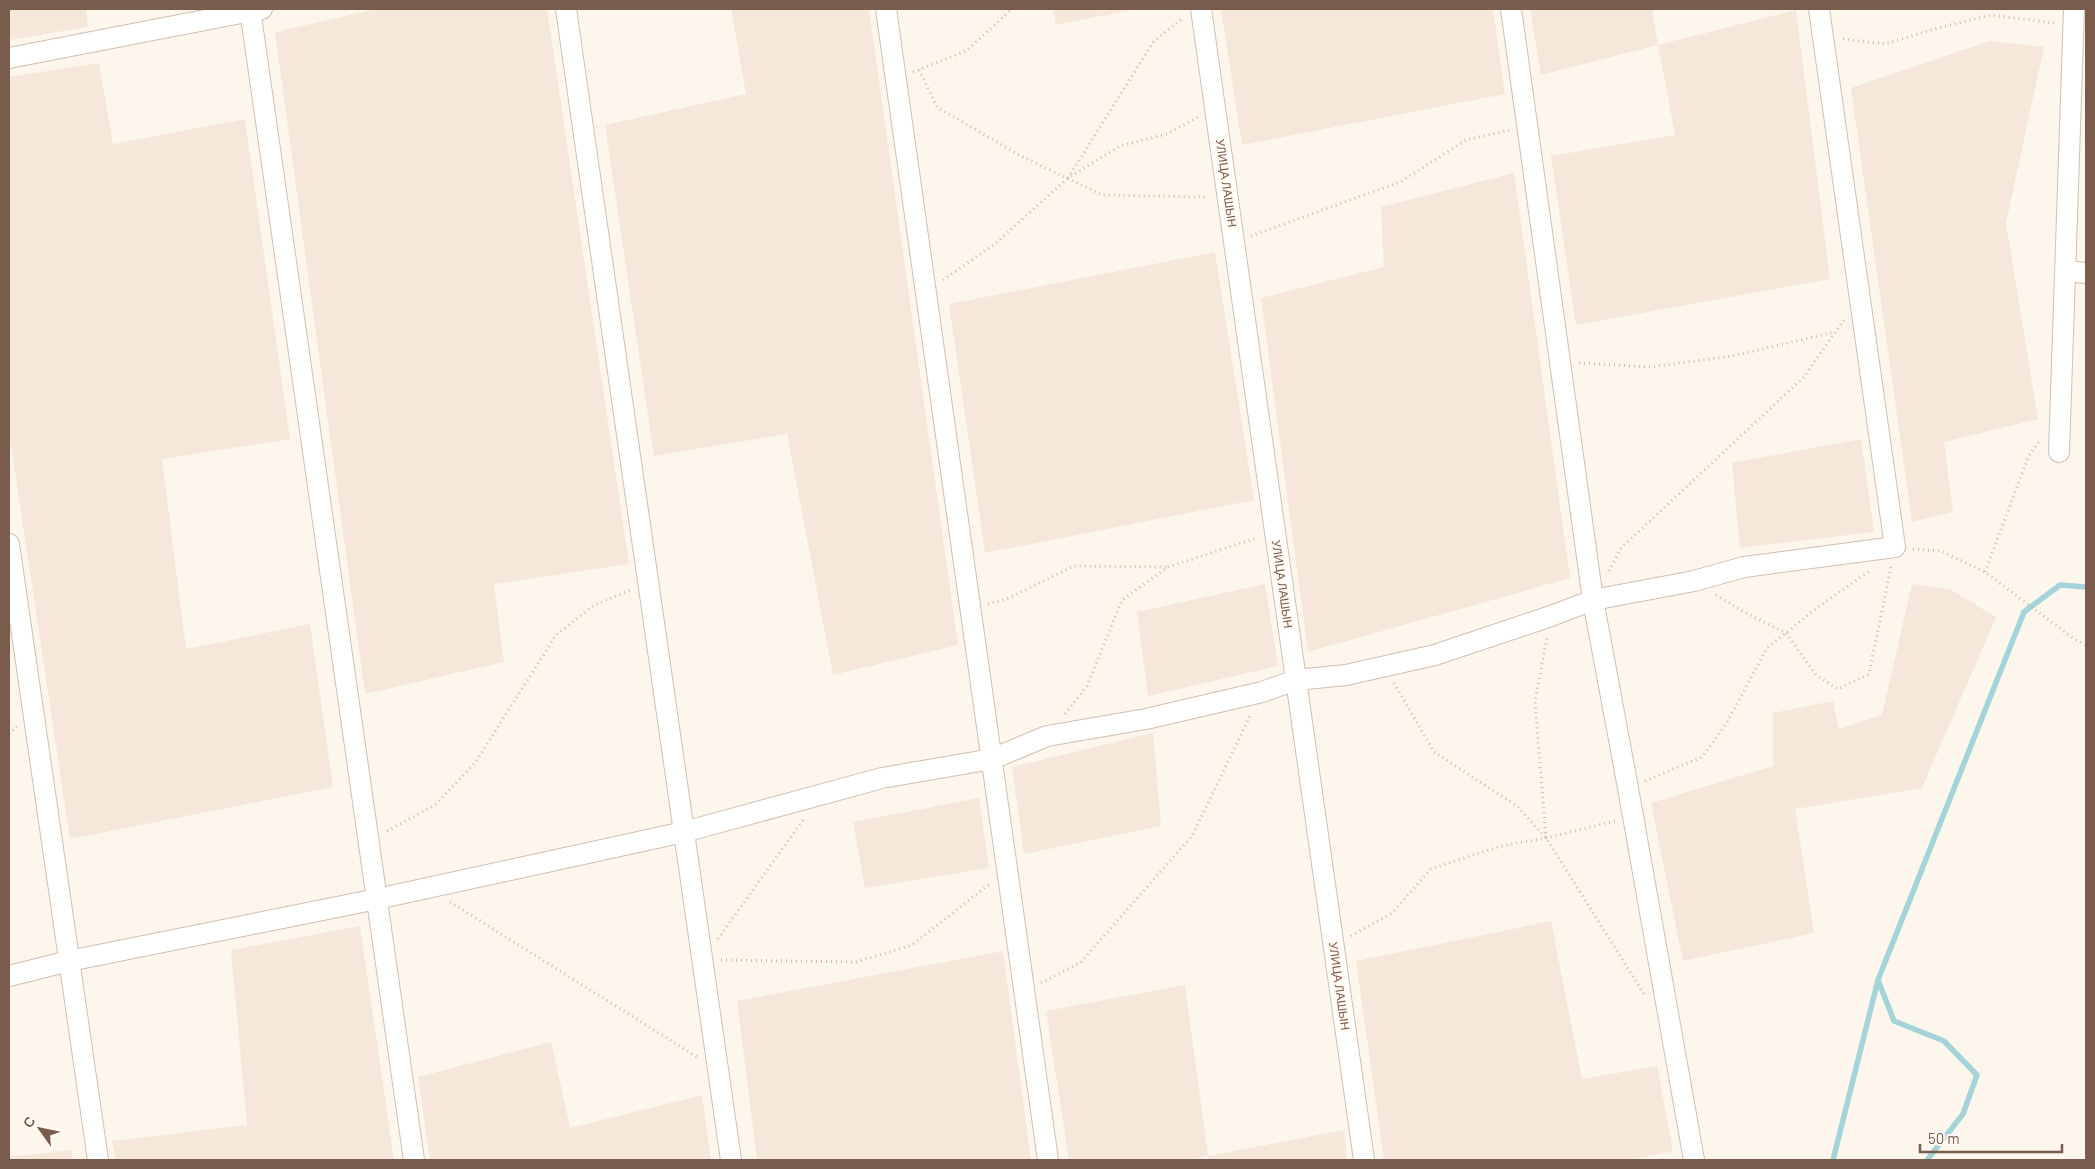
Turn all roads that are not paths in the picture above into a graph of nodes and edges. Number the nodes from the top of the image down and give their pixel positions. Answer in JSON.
{"nodes":[{"id":1,"x":566,"y":9,"type":"edge"},
{"id":2,"x":886,"y":9,"type":"edge"},
{"id":3,"x":1512,"y":9,"type":"edge"},
{"id":4,"x":1818,"y":9,"type":"edge"},
{"id":5,"x":255,"y":10,"type":"edge"},
{"id":6,"x":1195,"y":11,"type":"edge"},
{"id":7,"x":2074,"y":17,"type":"edge"},
{"id":8,"x":9,"y":58,"type":"edge"},
{"id":9,"x":2066,"y":272,"type":"junction"},
{"id":10,"x":2086,"y":273,"type":"edge"},
{"id":11,"x":2060,"y":452,"type":"dead end"},
{"id":12,"x":9,"y":544,"type":"edge"},
{"id":13,"x":1592,"y":600,"type":"junction"},
{"id":14,"x":1296,"y":680,"type":"junction"},
{"id":15,"x":992,"y":759,"type":"junction"},
{"id":16,"x":684,"y":832,"type":"junction"},
{"id":17,"x":377,"y":899,"type":"junction"},
{"id":18,"x":69,"y":961,"type":"junction"},
{"id":19,"x":9,"y":976,"type":"edge"},
{"id":20,"x":98,"y":1160,"type":"edge"},
{"id":21,"x":414,"y":1160,"type":"edge"},
{"id":22,"x":731,"y":1160,"type":"edge"},
{"id":23,"x":1048,"y":1160,"type":"edge"},
{"id":24,"x":1364,"y":1160,"type":"edge"},
{"id":25,"x":1694,"y":1160,"type":"edge"}],
"edges":[{"from":1,"to":16,"type":"street"},
{"from":2,"to":15,"type":"street"},
{"from":3,"to":13,"type":"street"},
{"from":4,"to":13,"type":"street"},
{"from":5,"to":8,"type":"street"},
{"from":5,"to":17,"type":"street"},
{"from":6,"to":14,"type":"street","name":"УЛИЦА ЛАШЫН"},
{"from":7,"to":9,"type":"street"},
{"from":9,"to":10,"type":"street"},
{"from":9,"to":11,"type":"street"},
{"from":12,"to":18,"type":"street"},
{"from":13,"to":14,"type":"street"},
{"from":13,"to":25,"type":"street"},
{"from":14,"to":15,"type":"street"},
{"from":14,"to":24,"type":"street","name":"УЛИЦА ЛАШЫН"},
{"from":15,"to":16,"type":"street"},
{"from":15,"to":23,"type":"street"},
{"from":16,"to":17,"type":"street"},
{"from":16,"to":22,"type":"street"},
{"from":17,"to":18,"type":"street"},
{"from":17,"to":21,"type":"street"},
{"from":18,"to":19,"type":"street"},
{"from":18,"to":20,"type":"street"}]}
